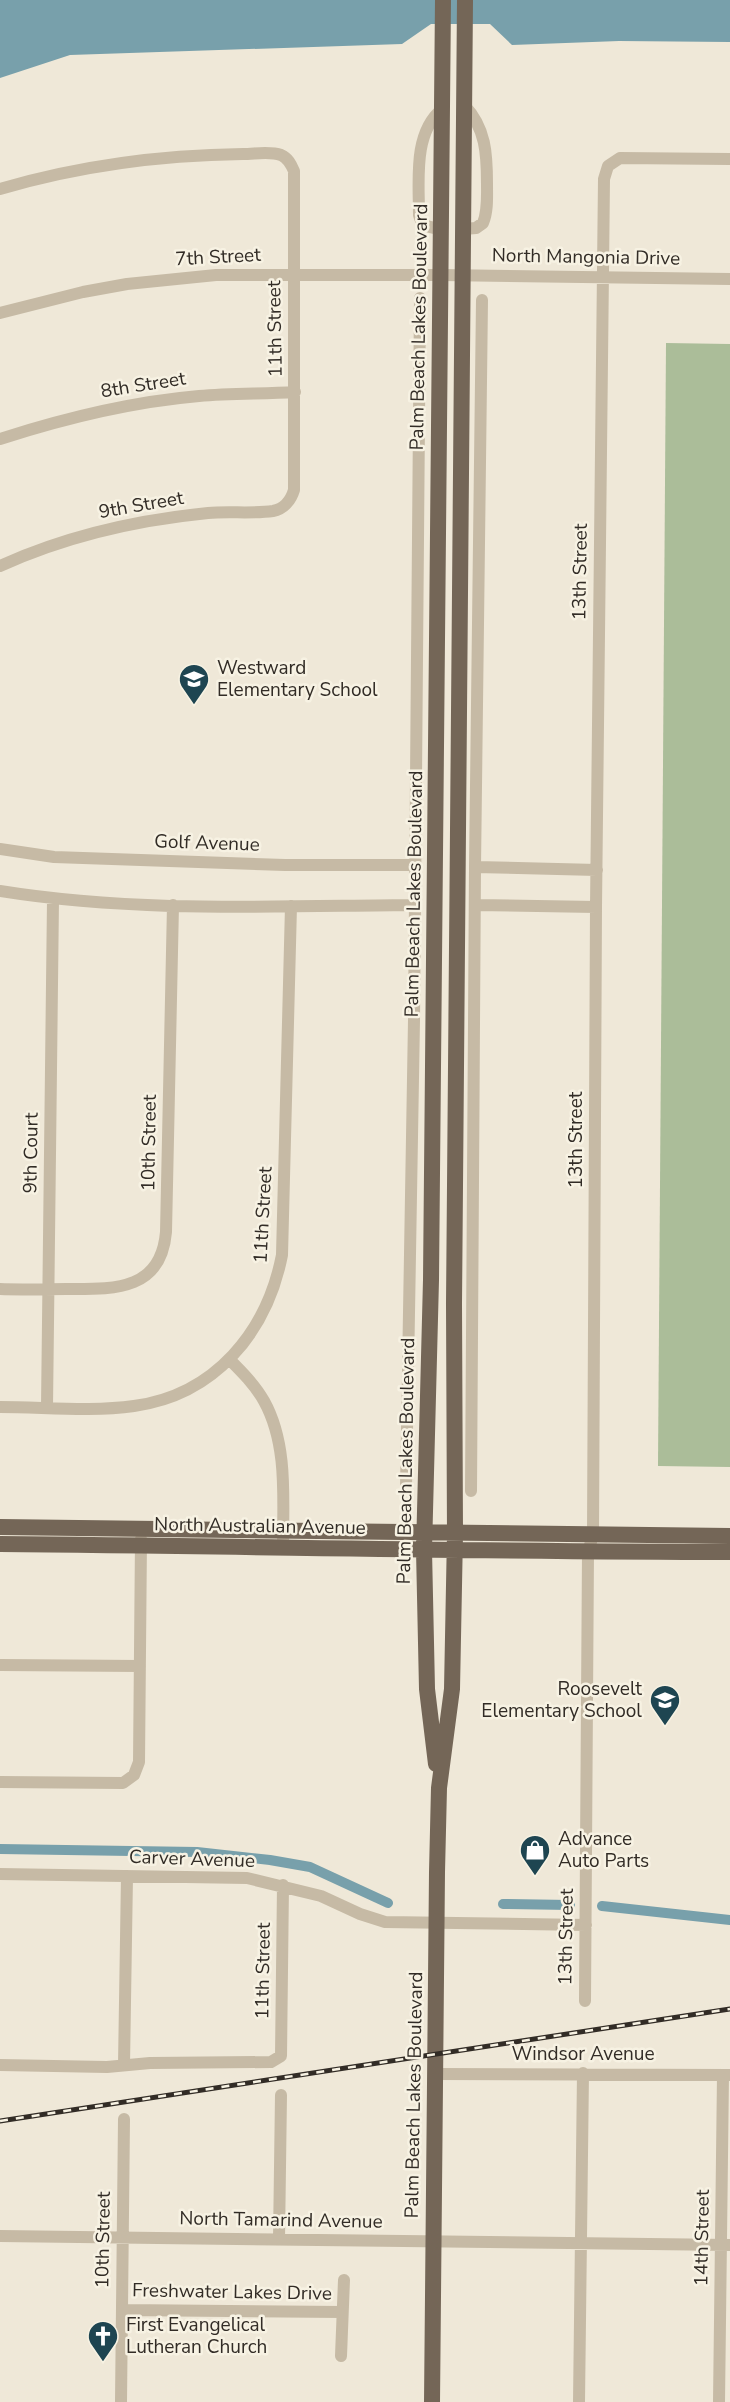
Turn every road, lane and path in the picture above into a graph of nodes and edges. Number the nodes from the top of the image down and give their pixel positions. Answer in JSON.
{"nodes":[{"id":1,"x":443,"y":0,"type":"edge"},
{"id":2,"x":465,"y":0,"type":"edge"},
{"id":3,"x":464,"y":105,"type":"junction"},
{"id":4,"x":442,"y":109,"type":"junction"},
{"id":5,"x":730,"y":159,"type":"edge"},
{"id":6,"x":0,"y":189,"type":"edge"},
{"id":7,"x":441,"y":229,"type":"junction"},
{"id":8,"x":464,"y":229,"type":"junction"},
{"id":9,"x":294,"y":274,"type":"junction"},
{"id":10,"x":441,"y":275,"type":"junction"},
{"id":11,"x":463,"y":275,"type":"junction"},
{"id":12,"x":603,"y":277,"type":"junction"},
{"id":13,"x":730,"y":279,"type":"edge"},
{"id":14,"x":420,"y":298,"type":"dead end"},
{"id":15,"x":482,"y":300,"type":"dead end"},
{"id":16,"x":0,"y":313,"type":"edge"},
{"id":17,"x":295,"y":393,"type":"junction"},
{"id":18,"x":440,"y":399,"type":"junction"},
{"id":19,"x":480,"y":399,"type":"junction"},
{"id":20,"x":419,"y":400,"type":"junction"},
{"id":21,"x":463,"y":400,"type":"junction"},
{"id":22,"x":0,"y":439,"type":"edge"},
{"id":23,"x":290,"y":501,"type":"joint"},
{"id":24,"x":0,"y":565,"type":"edge"},
{"id":25,"x":461,"y":579,"type":"junction"},
{"id":26,"x":438,"y":580,"type":"junction"},
{"id":27,"x":0,"y":849,"type":"edge"},
{"id":28,"x":414,"y":865,"type":"junction"},
{"id":29,"x":475,"y":867,"type":"junction"},
{"id":30,"x":597,"y":870,"type":"junction"},
{"id":31,"x":0,"y":891,"type":"edge"},
{"id":32,"x":53,"y":900,"type":"junction"},
{"id":33,"x":173,"y":905,"type":"junction"},
{"id":34,"x":414,"y":905,"type":"junction"},
{"id":35,"x":475,"y":905,"type":"junction"},
{"id":36,"x":290,"y":906,"type":"junction"},
{"id":37,"x":596,"y":907,"type":"junction"},
{"id":38,"x":414,"y":1020,"type":"junction"},
{"id":39,"x":433,"y":1020,"type":"junction"},
{"id":40,"x":456,"y":1021,"type":"junction"},
{"id":41,"x":475,"y":1021,"type":"junction"},
{"id":42,"x":431,"y":1210,"type":"junction"},
{"id":43,"x":455,"y":1210,"type":"junction"},
{"id":44,"x":410,"y":1279,"type":"junction"},
{"id":45,"x":431,"y":1280,"type":"junction"},
{"id":46,"x":0,"y":1289,"type":"edge"},
{"id":47,"x":48,"y":1290,"type":"junction"},
{"id":48,"x":229,"y":1359,"type":"junction"},
{"id":49,"x":0,"y":1407,"type":"edge"},
{"id":50,"x":47,"y":1407,"type":"junction"},
{"id":51,"x":464,"y":1409,"type":"junction"},
{"id":52,"x":406,"y":1488,"type":"dead end"},
{"id":53,"x":471,"y":1491,"type":"dead end"},
{"id":54,"x":0,"y":1527,"type":"edge"},
{"id":55,"x":593,"y":1535,"type":"junction"},
{"id":56,"x":730,"y":1536,"type":"edge"},
{"id":57,"x":141,"y":1537,"type":"junction"},
{"id":58,"x":283,"y":1538,"type":"junction"},
{"id":59,"x":424,"y":1542,"type":"junction"},
{"id":60,"x":455,"y":1542,"type":"junction"},
{"id":61,"x":0,"y":1544,"type":"edge"},
{"id":62,"x":588,"y":1552,"type":"junction"},
{"id":63,"x":730,"y":1552,"type":"edge"},
{"id":64,"x":0,"y":1665,"type":"edge"},
{"id":65,"x":140,"y":1666,"type":"junction"},
{"id":66,"x":0,"y":1782,"type":"edge"},
{"id":67,"x":439,"y":1788,"type":"junction"},
{"id":68,"x":0,"y":1874,"type":"edge"},
{"id":69,"x":127,"y":1876,"type":"junction"},
{"id":70,"x":283,"y":1885,"type":"junction"},
{"id":71,"x":437,"y":1923,"type":"junction"},
{"id":72,"x":586,"y":1925,"type":"junction"},
{"id":73,"x":585,"y":2001,"type":"dead end"},
{"id":74,"x":0,"y":2065,"type":"edge"},
{"id":75,"x":124,"y":2065,"type":"junction"},
{"id":76,"x":583,"y":2073,"type":"junction"},
{"id":77,"x":436,"y":2074,"type":"junction"},
{"id":78,"x":726,"y":2075,"type":"edge"},
{"id":79,"x":281,"y":2095,"type":"dead end"},
{"id":80,"x":124,"y":2119,"type":"dead end"},
{"id":81,"x":0,"y":2236,"type":"edge"},
{"id":82,"x":123,"y":2237,"type":"junction"},
{"id":83,"x":279,"y":2239,"type":"junction"},
{"id":84,"x":434,"y":2241,"type":"junction"},
{"id":85,"x":581,"y":2243,"type":"junction"},
{"id":86,"x":725,"y":2245,"type":"edge"},
{"id":87,"x":344,"y":2280,"type":"dead end"},
{"id":88,"x":122,"y":2310,"type":"junction"},
{"id":89,"x":342,"y":2312,"type":"junction"},
{"id":90,"x":341,"y":2356,"type":"dead end"},
{"id":91,"x":121,"y":2402,"type":"edge"},
{"id":92,"x":432,"y":2402,"type":"edge"},
{"id":93,"x":579,"y":2402,"type":"edge"},
{"id":94,"x":719,"y":2402,"type":"edge"}],
"edges":[{"from":1,"to":4,"type":"main road","name":"Palm Beach Lakes Boulevard"},
{"from":2,"to":3,"type":"main road","name":"Palm Beach Lakes Boulevard"},
{"from":3,"to":8,"type":"main road","name":"Palm Beach Lakes Boulevard"},
{"from":3,"to":8,"type":"street"},
{"from":4,"to":7,"type":"main road","name":"Palm Beach Lakes Boulevard"},
{"from":4,"to":7,"type":"street"},
{"from":5,"to":12,"type":"street","name":"13th Street"},
{"from":6,"to":9,"type":"street","name":"11th Street"},
{"from":7,"to":10,"type":"main road","name":"Palm Beach Lakes Boulevard"},
{"from":8,"to":11,"type":"main road","name":"Palm Beach Lakes Boulevard"},
{"from":9,"to":10,"type":"street","name":"7th Street"},
{"from":9,"to":16,"type":"street","name":"7th Street"},
{"from":9,"to":17,"type":"street","name":"11th Street"},
{"from":10,"to":11,"type":"street","name":"North Mangonia Drive"},
{"from":10,"to":18,"type":"main road","name":"Palm Beach Lakes Boulevard"},
{"from":11,"to":12,"type":"street","name":"North Mangonia Drive"},
{"from":11,"to":21,"type":"main road","name":"Palm Beach Lakes Boulevard"},
{"from":12,"to":13,"type":"street","name":"North Mangonia Drive"},
{"from":12,"to":30,"type":"street","name":"13th Street"},
{"from":14,"to":20,"type":"street"},
{"from":15,"to":19,"type":"street"},
{"from":17,"to":22,"type":"street","name":"8th Street"},
{"from":17,"to":23,"type":"street","name":"11th Street"},
{"from":18,"to":20,"type":"street"},
{"from":18,"to":26,"type":"main road","name":"Palm Beach Lakes Boulevard"},
{"from":19,"to":21,"type":"street"},
{"from":19,"to":29,"type":"street"},
{"from":20,"to":28,"type":"street"},
{"from":21,"to":25,"type":"main road","name":"Palm Beach Lakes Boulevard"},
{"from":23,"to":24,"type":"street","name":"9th Street"},
{"from":25,"to":26,"type":"main road"},
{"from":25,"to":40,"type":"main road","name":"Palm Beach Lakes Boulevard"},
{"from":26,"to":39,"type":"main road","name":"Palm Beach Lakes Boulevard"},
{"from":27,"to":28,"type":"street","name":"Golf Avenue"},
{"from":28,"to":34,"type":"street"},
{"from":29,"to":30,"type":"street"},
{"from":29,"to":35,"type":"street"},
{"from":30,"to":37,"type":"street","name":"13th Street"},
{"from":31,"to":32,"type":"street"},
{"from":32,"to":33,"type":"street"},
{"from":32,"to":47,"type":"street","name":"9th Court"},
{"from":33,"to":36,"type":"street"},
{"from":33,"to":47,"type":"street","name":"10th Street"},
{"from":34,"to":36,"type":"street"},
{"from":34,"to":38,"type":"street"},
{"from":35,"to":37,"type":"street"},
{"from":35,"to":41,"type":"street"},
{"from":36,"to":48,"type":"street","name":"11th Street"},
{"from":37,"to":55,"type":"street","name":"13th Street"},
{"from":38,"to":39,"type":"street"},
{"from":38,"to":44,"type":"street"},
{"from":39,"to":42,"type":"main road","name":"Palm Beach Lakes Boulevard"},
{"from":40,"to":41,"type":"street"},
{"from":40,"to":43,"type":"main road","name":"Palm Beach Lakes Boulevard"},
{"from":41,"to":51,"type":"street"},
{"from":42,"to":43,"type":"main road"},
{"from":42,"to":45,"type":"main road","name":"Palm Beach Lakes Boulevard"},
{"from":43,"to":51,"type":"main road","name":"Palm Beach Lakes Boulevard"},
{"from":44,"to":45,"type":"street"},
{"from":44,"to":52,"type":"street"},
{"from":45,"to":59,"type":"main road","name":"Palm Beach Lakes Boulevard"},
{"from":46,"to":47,"type":"street"},
{"from":47,"to":50,"type":"street","name":"9th Court"},
{"from":48,"to":50,"type":"street","name":"11th Street"},
{"from":48,"to":58,"type":"street"},
{"from":49,"to":50,"type":"street"},
{"from":51,"to":53,"type":"street"},
{"from":51,"to":60,"type":"main road","name":"Palm Beach Lakes Boulevard"},
{"from":54,"to":57,"type":"main road","name":"North Australian Avenue"},
{"from":55,"to":56,"type":"main road","name":"North Australian Avenue"},
{"from":55,"to":60,"type":"main road","name":"North Australian Avenue"},
{"from":55,"to":62,"type":"street","name":"13th Street"},
{"from":57,"to":58,"type":"main road","name":"North Australian Avenue"},
{"from":57,"to":61,"type":"main road","name":"North Australian Avenue"},
{"from":57,"to":65,"type":"street"},
{"from":58,"to":59,"type":"main road","name":"North Australian Avenue"},
{"from":59,"to":60,"type":"main road","name":"North Australian Avenue"},
{"from":59,"to":67,"type":"main road","name":"Palm Beach Lakes Boulevard"},
{"from":60,"to":62,"type":"main road","name":"North Australian Avenue"},
{"from":60,"to":67,"type":"main road","name":"Palm Beach Lakes Boulevard"},
{"from":62,"to":63,"type":"main road","name":"North Australian Avenue"},
{"from":62,"to":72,"type":"street","name":"13th Street"},
{"from":64,"to":65,"type":"street"},
{"from":65,"to":66,"type":"street"},
{"from":67,"to":71,"type":"main road","name":"Palm Beach Lakes Boulevard"},
{"from":68,"to":69,"type":"street","name":"Carver Avenue"},
{"from":69,"to":70,"type":"street","name":"Carver Avenue"},
{"from":69,"to":75,"type":"street"},
{"from":70,"to":71,"type":"street","name":"Carver Avenue"},
{"from":70,"to":75,"type":"street","name":"11th Street"},
{"from":71,"to":72,"type":"street","name":"Carver Avenue"},
{"from":71,"to":77,"type":"main road","name":"Palm Beach Lakes Boulevard"},
{"from":72,"to":73,"type":"street","name":"13th Street"},
{"from":74,"to":75,"type":"street"},
{"from":76,"to":77,"type":"street","name":"Windsor Avenue"},
{"from":76,"to":78,"type":"street","name":"Windsor Avenue"},
{"from":76,"to":85,"type":"street"},
{"from":77,"to":84,"type":"main road","name":"Palm Beach Lakes Boulevard"},
{"from":78,"to":86,"type":"street","name":"14th Street"},
{"from":79,"to":83,"type":"street"},
{"from":80,"to":82,"type":"street","name":"10th Street"},
{"from":81,"to":82,"type":"street","name":"North Tamarind Avenue"},
{"from":82,"to":83,"type":"street","name":"North Tamarind Avenue"},
{"from":82,"to":88,"type":"street","name":"10th Street"},
{"from":83,"to":84,"type":"street","name":"North Tamarind Avenue"},
{"from":84,"to":85,"type":"street","name":"North Tamarind Avenue"},
{"from":84,"to":92,"type":"main road","name":"Palm Beach Lakes Boulevard"},
{"from":85,"to":86,"type":"street","name":"North Tamarind Avenue"},
{"from":85,"to":93,"type":"street"},
{"from":86,"to":94,"type":"street","name":"14th Street"},
{"from":87,"to":89,"type":"street","name":"Freshwater Lakes Drive"},
{"from":88,"to":89,"type":"street","name":"Freshwater Lakes Drive"},
{"from":88,"to":91,"type":"street","name":"10th Street"},
{"from":89,"to":90,"type":"street","name":"Freshwater Lakes Drive"}]}
